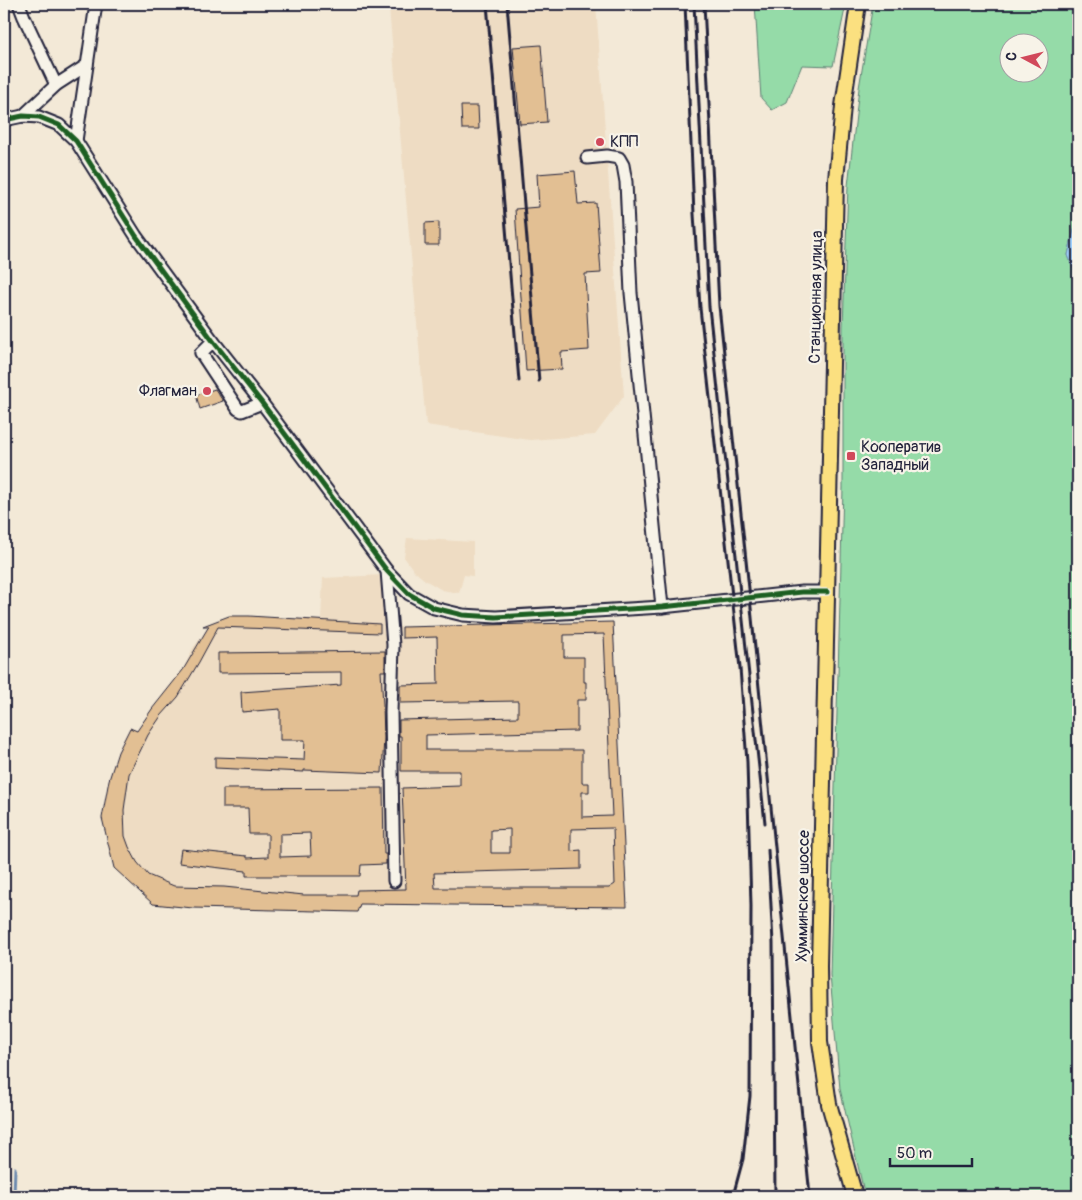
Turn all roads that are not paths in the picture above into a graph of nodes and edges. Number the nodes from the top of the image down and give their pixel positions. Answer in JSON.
{"nodes":[{"id":1,"x":19,"y":4,"type":"edge"},
{"id":2,"x":96,"y":4,"type":"edge"},
{"id":3,"x":858,"y":4,"type":"edge"},
{"id":4,"x":87,"y":65,"type":"junction"},
{"id":5,"x":56,"y":85,"type":"junction"},
{"id":6,"x":23,"y":116,"type":"junction"},
{"id":7,"x":4,"y":120,"type":"edge"},
{"id":8,"x":76,"y":141,"type":"junction"},
{"id":9,"x":587,"y":158,"type":"dead end"},
{"id":10,"x":213,"y":341,"type":"junction"},
{"id":11,"x":262,"y":404,"type":"junction"},
{"id":12,"x":387,"y":571,"type":"junction"},
{"id":13,"x":828,"y":592,"type":"junction"},
{"id":14,"x":662,"y":607,"type":"junction"},
{"id":15,"x":394,"y":881,"type":"dead end"},
{"id":16,"x":855,"y":1196,"type":"edge"}],
"edges":[{"from":1,"to":5,"type":"street"},
{"from":2,"to":4,"type":"street"},
{"from":3,"to":13,"type":"main road","name":"Станционная улица"},
{"from":4,"to":5,"type":"street"},
{"from":4,"to":8,"type":"street"},
{"from":5,"to":6,"type":"street"},
{"from":6,"to":7,"type":"street"},
{"from":6,"to":8,"type":"street"},
{"from":8,"to":10,"type":"street"},
{"from":9,"to":14,"type":"street"},
{"from":10,"to":11,"type":"street"},
{"from":10,"to":11,"type":"street"},
{"from":11,"to":12,"type":"street"},
{"from":12,"to":14,"type":"street"},
{"from":12,"to":15,"type":"street"},
{"from":13,"to":14,"type":"street"},
{"from":13,"to":16,"type":"main road","name":"Хумминское шоссе"}]}
